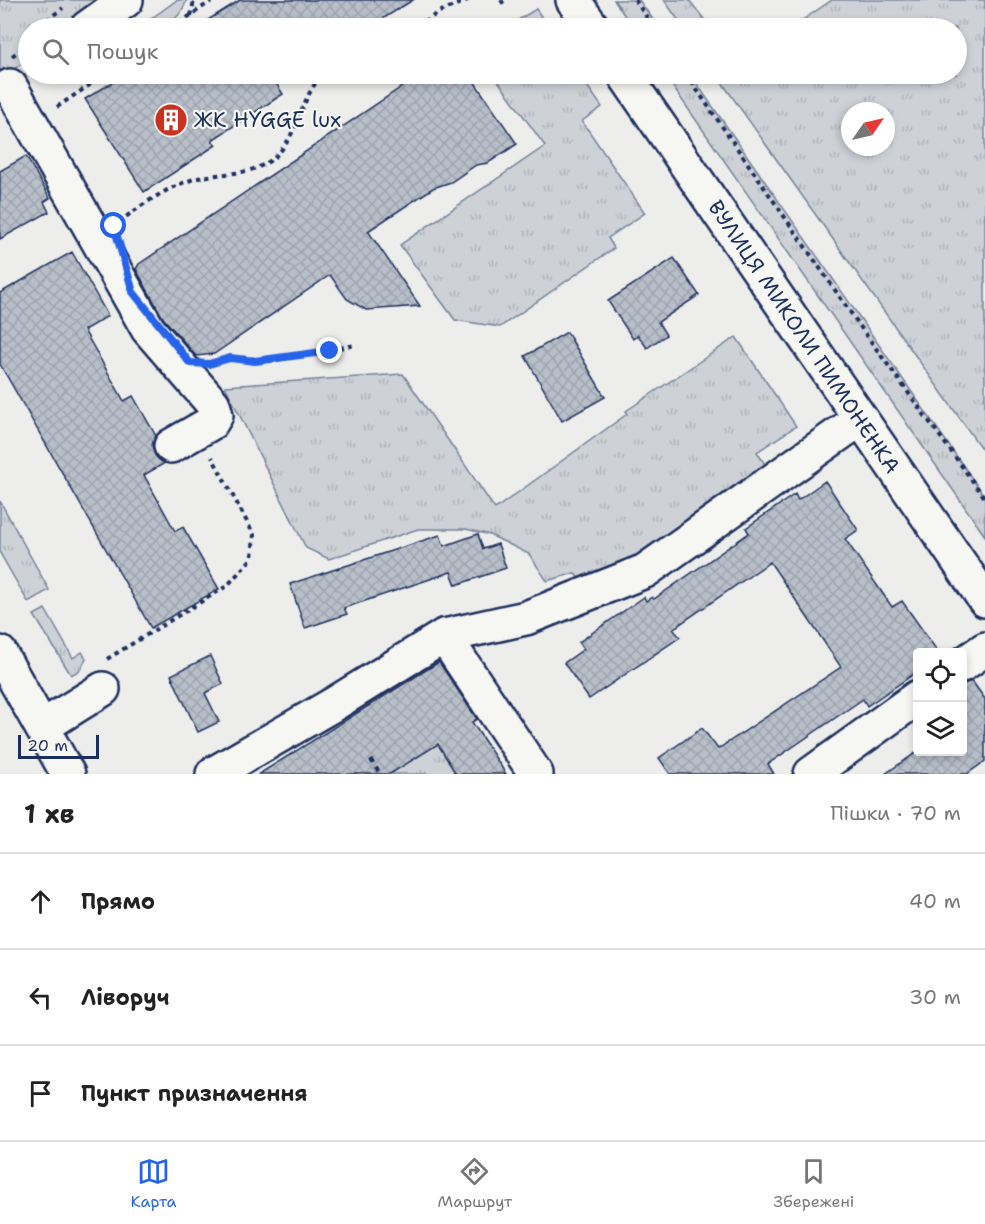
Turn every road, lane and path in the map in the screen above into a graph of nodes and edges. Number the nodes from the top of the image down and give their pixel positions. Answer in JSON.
{"nodes":[{"id":1,"x":126,"y":0,"type":"edge"},
{"id":2,"x":194,"y":0,"type":"edge"},
{"id":3,"x":213,"y":0,"type":"edge"},
{"id":4,"x":468,"y":0,"type":"edge"},
{"id":5,"x":501,"y":0,"type":"edge"},
{"id":6,"x":573,"y":0,"type":"edge"},
{"id":7,"x":635,"y":0,"type":"edge"},
{"id":8,"x":505,"y":6,"type":"dead end"},
{"id":9,"x":191,"y":16,"type":"junction"},
{"id":10,"x":76,"y":17,"type":"edge"},
{"id":11,"x":188,"y":18,"type":"edge"},
{"id":12,"x":431,"y":18,"type":"edge"},
{"id":13,"x":586,"y":18,"type":"edge"},
{"id":14,"x":647,"y":18,"type":"edge"},
{"id":15,"x":13,"y":84,"type":"edge"},
{"id":16,"x":91,"y":84,"type":"edge"},
{"id":17,"x":316,"y":84,"type":"edge"},
{"id":18,"x":631,"y":84,"type":"edge"},
{"id":19,"x":693,"y":84,"type":"edge"},
{"id":20,"x":64,"y":102,"type":"dead end"},
{"id":21,"x":114,"y":226,"type":"dead end"},
{"id":22,"x":356,"y":345,"type":"dead end"},
{"id":23,"x":209,"y":364,"type":"dead end"},
{"id":24,"x":860,"y":419,"type":"junction"},
{"id":25,"x":184,"y":439,"type":"joint"},
{"id":26,"x":985,"y":498,"type":"edge"},
{"id":27,"x":985,"y":600,"type":"edge"},
{"id":28,"x":444,"y":636,"type":"junction"},
{"id":29,"x":985,"y":649,"type":"edge"},
{"id":30,"x":0,"y":653,"type":"edge"},
{"id":31,"x":967,"y":661,"type":"edge"},
{"id":32,"x":101,"y":677,"type":"joint"},
{"id":33,"x":913,"y":702,"type":"edge"},
{"id":34,"x":42,"y":727,"type":"junction"},
{"id":35,"x":370,"y":760,"type":"dead end"},
{"id":36,"x":68,"y":774,"type":"edge"},
{"id":37,"x":213,"y":774,"type":"edge"},
{"id":38,"x":380,"y":774,"type":"edge"},
{"id":39,"x":536,"y":774,"type":"edge"},
{"id":40,"x":811,"y":774,"type":"edge"}],
"edges":[{"from":1,"to":10,"type":"street"},
{"from":2,"to":9,"type":"path"},
{"from":3,"to":9,"type":"path"},
{"from":4,"to":12,"type":"path"},
{"from":5,"to":8,"type":"path"},
{"from":6,"to":13,"type":"street"},
{"from":7,"to":14,"type":"path"},
{"from":9,"to":11,"type":"path"},
{"from":15,"to":25,"type":"street"},
{"from":16,"to":20,"type":"path"},
{"from":17,"to":21,"type":"path"},
{"from":18,"to":24,"type":"street","name":"ВУЛИЦЯ МИКОЛИ ПИМОНЕНКА"},
{"from":19,"to":26,"type":"path"},
{"from":22,"to":23,"type":"path"},
{"from":24,"to":27,"type":"street","name":"ВУЛИЦЯ МИКОЛИ ПИМОНЕНКА"},
{"from":24,"to":28,"type":"street"},
{"from":25,"to":32,"type":"path"},
{"from":28,"to":37,"type":"street"},
{"from":28,"to":39,"type":"street"},
{"from":29,"to":31,"type":"street"},
{"from":30,"to":34,"type":"street"},
{"from":32,"to":34,"type":"street"},
{"from":33,"to":40,"type":"street"},
{"from":34,"to":36,"type":"street"},
{"from":35,"to":38,"type":"path"}]}
